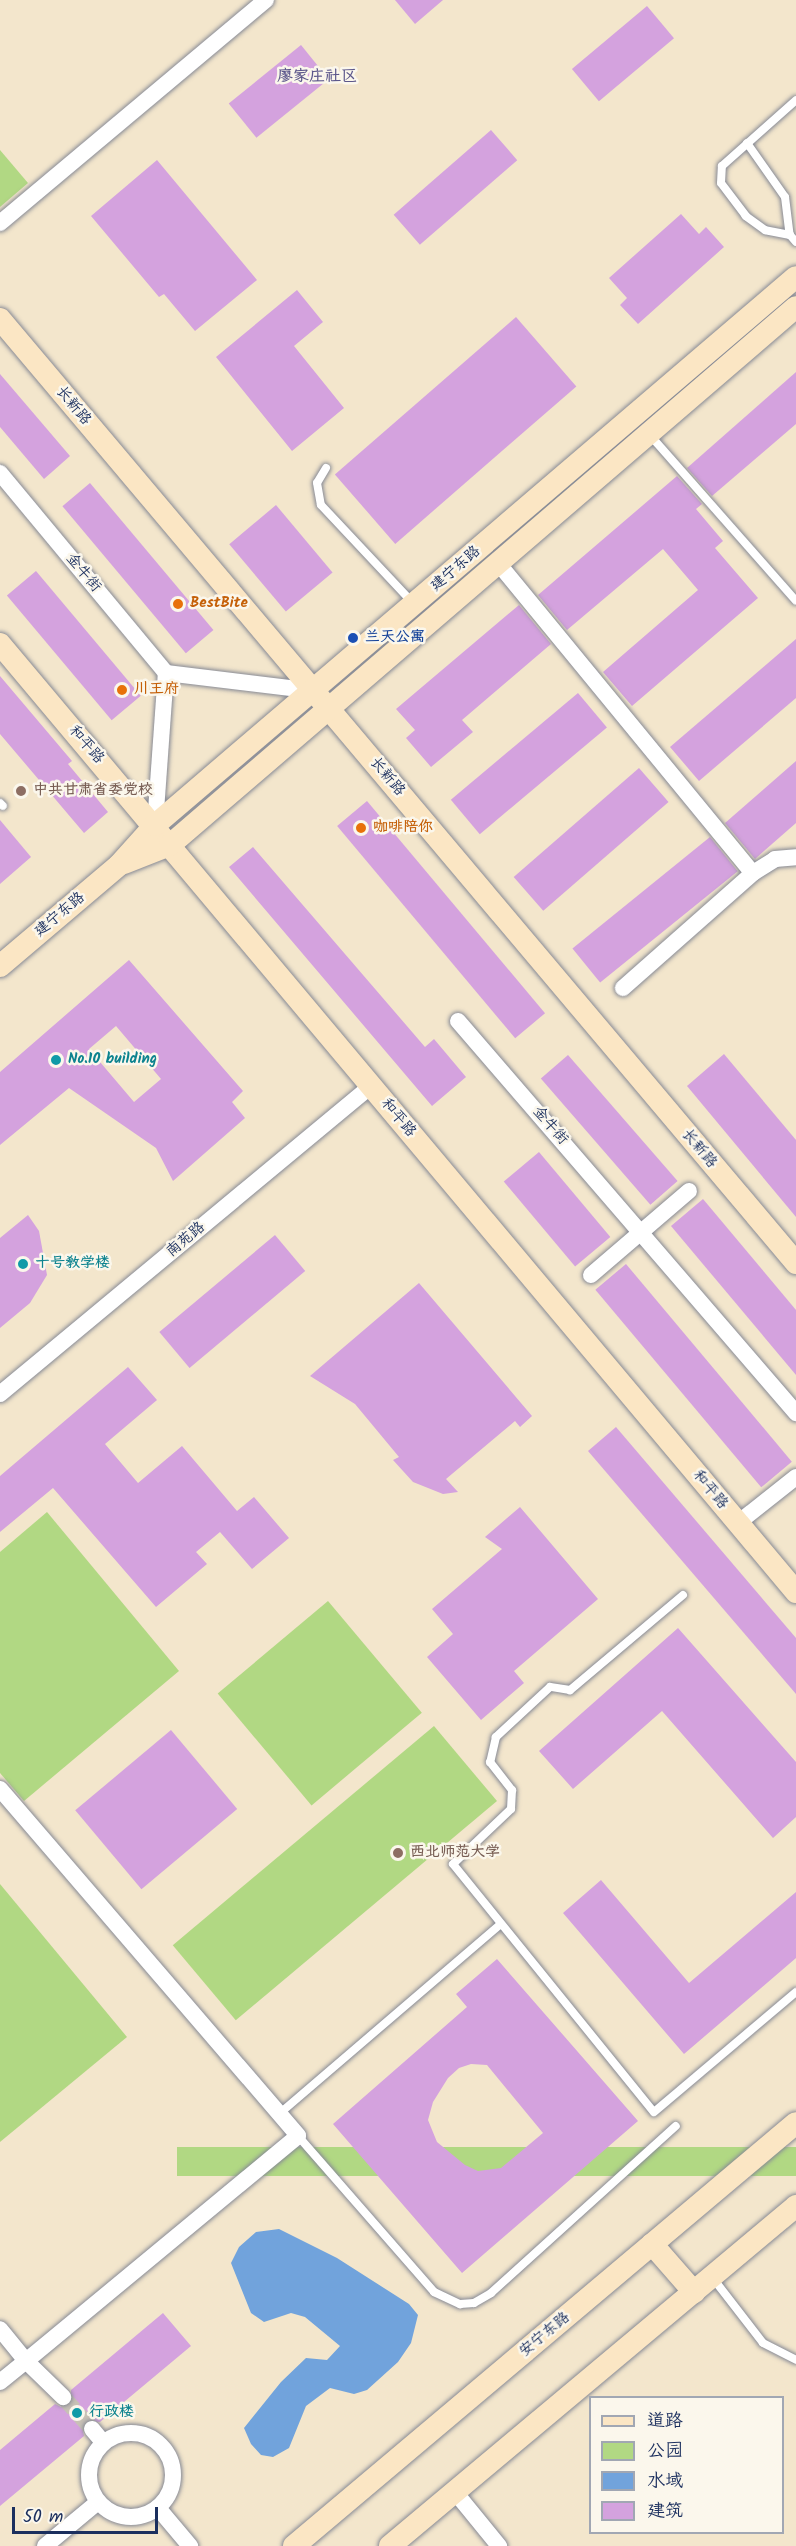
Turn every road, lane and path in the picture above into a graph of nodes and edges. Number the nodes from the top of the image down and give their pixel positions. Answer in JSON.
{"nodes":[{"id":1,"x":266,"y":0,"type":"edge"},
{"id":2,"x":796,"y":100,"type":"edge"},
{"id":3,"x":747,"y":143,"type":"junction"},
{"id":4,"x":0,"y":223,"type":"edge"},
{"id":5,"x":793,"y":239,"type":"edge"},
{"id":6,"x":796,"y":277,"type":"edge"},
{"id":7,"x":796,"y":307,"type":"edge"},
{"id":8,"x":0,"y":319,"type":"edge"},
{"id":9,"x":649,"y":434,"type":"junction"},
{"id":10,"x":326,"y":468,"type":"dead end"},
{"id":11,"x":0,"y":473,"type":"edge"},
{"id":12,"x":498,"y":563,"type":"junction"},
{"id":13,"x":796,"y":601,"type":"edge"},
{"id":14,"x":415,"y":605,"type":"junction"},
{"id":15,"x":0,"y":644,"type":"edge"},
{"id":16,"x":166,"y":673,"type":"junction"},
{"id":17,"x":314,"y":691,"type":"junction"},
{"id":18,"x":329,"y":708,"type":"junction"},
{"id":19,"x":155,"y":825,"type":"junction"},
{"id":20,"x":170,"y":845,"type":"junction"},
{"id":21,"x":796,"y":857,"type":"edge"},
{"id":22,"x":119,"y":865,"type":"junction"},
{"id":23,"x":753,"y":873,"type":"junction"},
{"id":24,"x":0,"y":966,"type":"edge"},
{"id":25,"x":623,"y":988,"type":"dead end"},
{"id":26,"x":458,"y":1021,"type":"dead end"},
{"id":27,"x":371,"y":1086,"type":"junction"},
{"id":28,"x":689,"y":1191,"type":"dead end"},
{"id":29,"x":642,"y":1232,"type":"junction"},
{"id":30,"x":796,"y":1263,"type":"edge"},
{"id":31,"x":591,"y":1275,"type":"dead end"},
{"id":32,"x":0,"y":1394,"type":"edge"},
{"id":33,"x":796,"y":1413,"type":"edge"},
{"id":34,"x":796,"y":1477,"type":"edge"},
{"id":35,"x":738,"y":1523,"type":"junction"},
{"id":36,"x":796,"y":1592,"type":"edge"},
{"id":37,"x":683,"y":1595,"type":"dead end"},
{"id":38,"x":0,"y":1790,"type":"edge"},
{"id":39,"x":501,"y":1924,"type":"junction"},
{"id":40,"x":796,"y":1992,"type":"edge"},
{"id":41,"x":279,"y":2114,"type":"junction"},
{"id":42,"x":796,"y":2123,"type":"edge"},
{"id":43,"x":676,"y":2126,"type":"dead end"},
{"id":44,"x":298,"y":2136,"type":"junction"},
{"id":45,"x":796,"y":2206,"type":"edge"},
{"id":46,"x":652,"y":2244,"type":"junction"},
{"id":47,"x":711,"y":2277,"type":"junction"},
{"id":48,"x":694,"y":2292,"type":"junction"},
{"id":49,"x":0,"y":2330,"type":"edge"},
{"id":50,"x":796,"y":2360,"type":"edge"},
{"id":51,"x":26,"y":2361,"type":"junction"},
{"id":52,"x":0,"y":2382,"type":"edge"},
{"id":53,"x":63,"y":2397,"type":"tunnel mouth"},
{"id":54,"x":92,"y":2429,"type":"tunnel mouth"},
{"id":55,"x":104,"y":2442,"type":"junction"},
{"id":56,"x":455,"y":2492,"type":"junction"},
{"id":57,"x":98,"y":2502,"type":"junction"},
{"id":58,"x":158,"y":2508,"type":"junction"},
{"id":59,"x":45,"y":2546,"type":"edge"},
{"id":60,"x":190,"y":2546,"type":"edge"},
{"id":61,"x":294,"y":2546,"type":"edge"},
{"id":62,"x":390,"y":2546,"type":"edge"},
{"id":63,"x":499,"y":2546,"type":"edge"}],
"edges":[{"from":1,"to":4,"type":"street"},
{"from":2,"to":3,"type":"lane"},
{"from":3,"to":5,"type":"lane"},
{"from":3,"to":5,"type":"lane"},
{"from":6,"to":14,"type":"main road","name":"建宁东路"},
{"from":7,"to":9,"type":"main road","name":"建宁东路"},
{"from":8,"to":17,"type":"main road","name":"长新路"},
{"from":9,"to":12,"type":"main road","name":"建宁东路"},
{"from":9,"to":13,"type":"lane"},
{"from":10,"to":14,"type":"lane"},
{"from":11,"to":16,"type":"street","name":"金牛街"},
{"from":12,"to":18,"type":"main road","name":"建宁东路"},
{"from":12,"to":23,"type":"street"},
{"from":14,"to":17,"type":"main road","name":"建宁东路"},
{"from":15,"to":19,"type":"main road","name":"和平路"},
{"from":16,"to":17,"type":"street"},
{"from":16,"to":19,"type":"street"},
{"from":17,"to":18,"type":"main road","name":"长新路"},
{"from":17,"to":19,"type":"main road","name":"建宁东路"},
{"from":18,"to":20,"type":"main road","name":"建宁东路"},
{"from":18,"to":30,"type":"main road","name":"长新路"},
{"from":19,"to":20,"type":"main road","name":"和平路"},
{"from":19,"to":22,"type":"main road","name":"建宁东路"},
{"from":20,"to":22,"type":"main road","name":"建宁东路"},
{"from":20,"to":27,"type":"main road","name":"和平路"},
{"from":21,"to":23,"type":"street"},
{"from":22,"to":24,"type":"main road","name":"建宁东路"},
{"from":23,"to":25,"type":"street"},
{"from":26,"to":29,"type":"street","name":"金牛街"},
{"from":27,"to":32,"type":"street","name":"南苑路"},
{"from":27,"to":35,"type":"main road","name":"和平路"},
{"from":28,"to":29,"type":"street"},
{"from":29,"to":31,"type":"street"},
{"from":29,"to":33,"type":"street","name":"金牛街"},
{"from":34,"to":35,"type":"street"},
{"from":35,"to":36,"type":"main road","name":"和平路"},
{"from":37,"to":39,"type":"lane"},
{"from":38,"to":41,"type":"street"},
{"from":39,"to":40,"type":"lane"},
{"from":39,"to":41,"type":"lane"},
{"from":41,"to":44,"type":"street"},
{"from":42,"to":46,"type":"main road","name":"安宁东路"},
{"from":43,"to":44,"type":"lane"},
{"from":44,"to":51,"type":"street"},
{"from":45,"to":47,"type":"main road"},
{"from":46,"to":48,"type":"main road"},
{"from":46,"to":61,"type":"main road","name":"安宁东路"},
{"from":47,"to":48,"type":"main road"},
{"from":47,"to":50,"type":"lane"},
{"from":48,"to":56,"type":"main road"},
{"from":49,"to":51,"type":"street"},
{"from":51,"to":52,"type":"street"},
{"from":51,"to":53,"type":"street"},
{"from":54,"to":55,"type":"street"},
{"from":55,"to":57,"type":"street"},
{"from":55,"to":58,"type":"street"},
{"from":56,"to":62,"type":"main road"},
{"from":56,"to":63,"type":"street"},
{"from":57,"to":58,"type":"street"},
{"from":57,"to":59,"type":"street"},
{"from":58,"to":60,"type":"street"}]}
